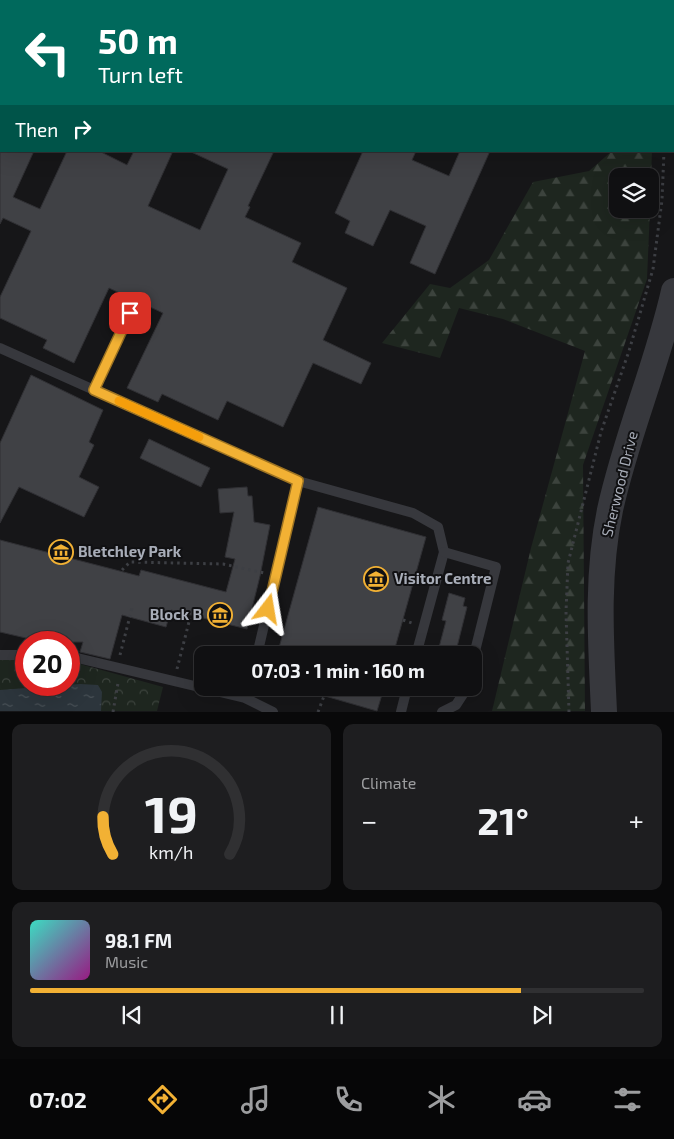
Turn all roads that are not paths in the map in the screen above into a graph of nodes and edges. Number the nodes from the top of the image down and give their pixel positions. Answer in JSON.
{"nodes":[{"id":1,"x":674,"y":291,"type":"edge"},
{"id":2,"x":130,"y":313,"type":"dead end"},
{"id":3,"x":0,"y":348,"type":"edge"},
{"id":4,"x":94,"y":390,"type":"junction"},
{"id":5,"x":298,"y":481,"type":"junction"},
{"id":6,"x":444,"y":552,"type":"junction"},
{"id":7,"x":259,"y":646,"type":"edge"},
{"id":8,"x":418,"y":646,"type":"edge"},
{"id":9,"x":476,"y":646,"type":"edge"},
{"id":10,"x":0,"y":654,"type":"edge"},
{"id":11,"x":15,"y":655,"type":"edge"},
{"id":12,"x":80,"y":659,"type":"edge"},
{"id":13,"x":405,"y":696,"type":"edge"},
{"id":14,"x":462,"y":696,"type":"edge"},
{"id":15,"x":245,"y":698,"type":"joint"},
{"id":16,"x":273,"y":712,"type":"edge"},
{"id":17,"x":400,"y":712,"type":"edge"},
{"id":18,"x":442,"y":712,"type":"edge"},
{"id":19,"x":604,"y":712,"type":"edge"}],
"edges":[{"from":1,"to":19,"type":"street","name":"Sherwood Drive"},
{"from":2,"to":4,"type":"lane"},
{"from":3,"to":4,"type":"lane"},
{"from":4,"to":5,"type":"lane"},
{"from":5,"to":6,"type":"lane"},
{"from":5,"to":7,"type":"lane"},
{"from":6,"to":8,"type":"lane"},
{"from":6,"to":9,"type":"lane"},
{"from":10,"to":11,"type":"lane"},
{"from":12,"to":15,"type":"lane"},
{"from":13,"to":17,"type":"lane"},
{"from":14,"to":18,"type":"lane"},
{"from":15,"to":16,"type":"lane"}]}
